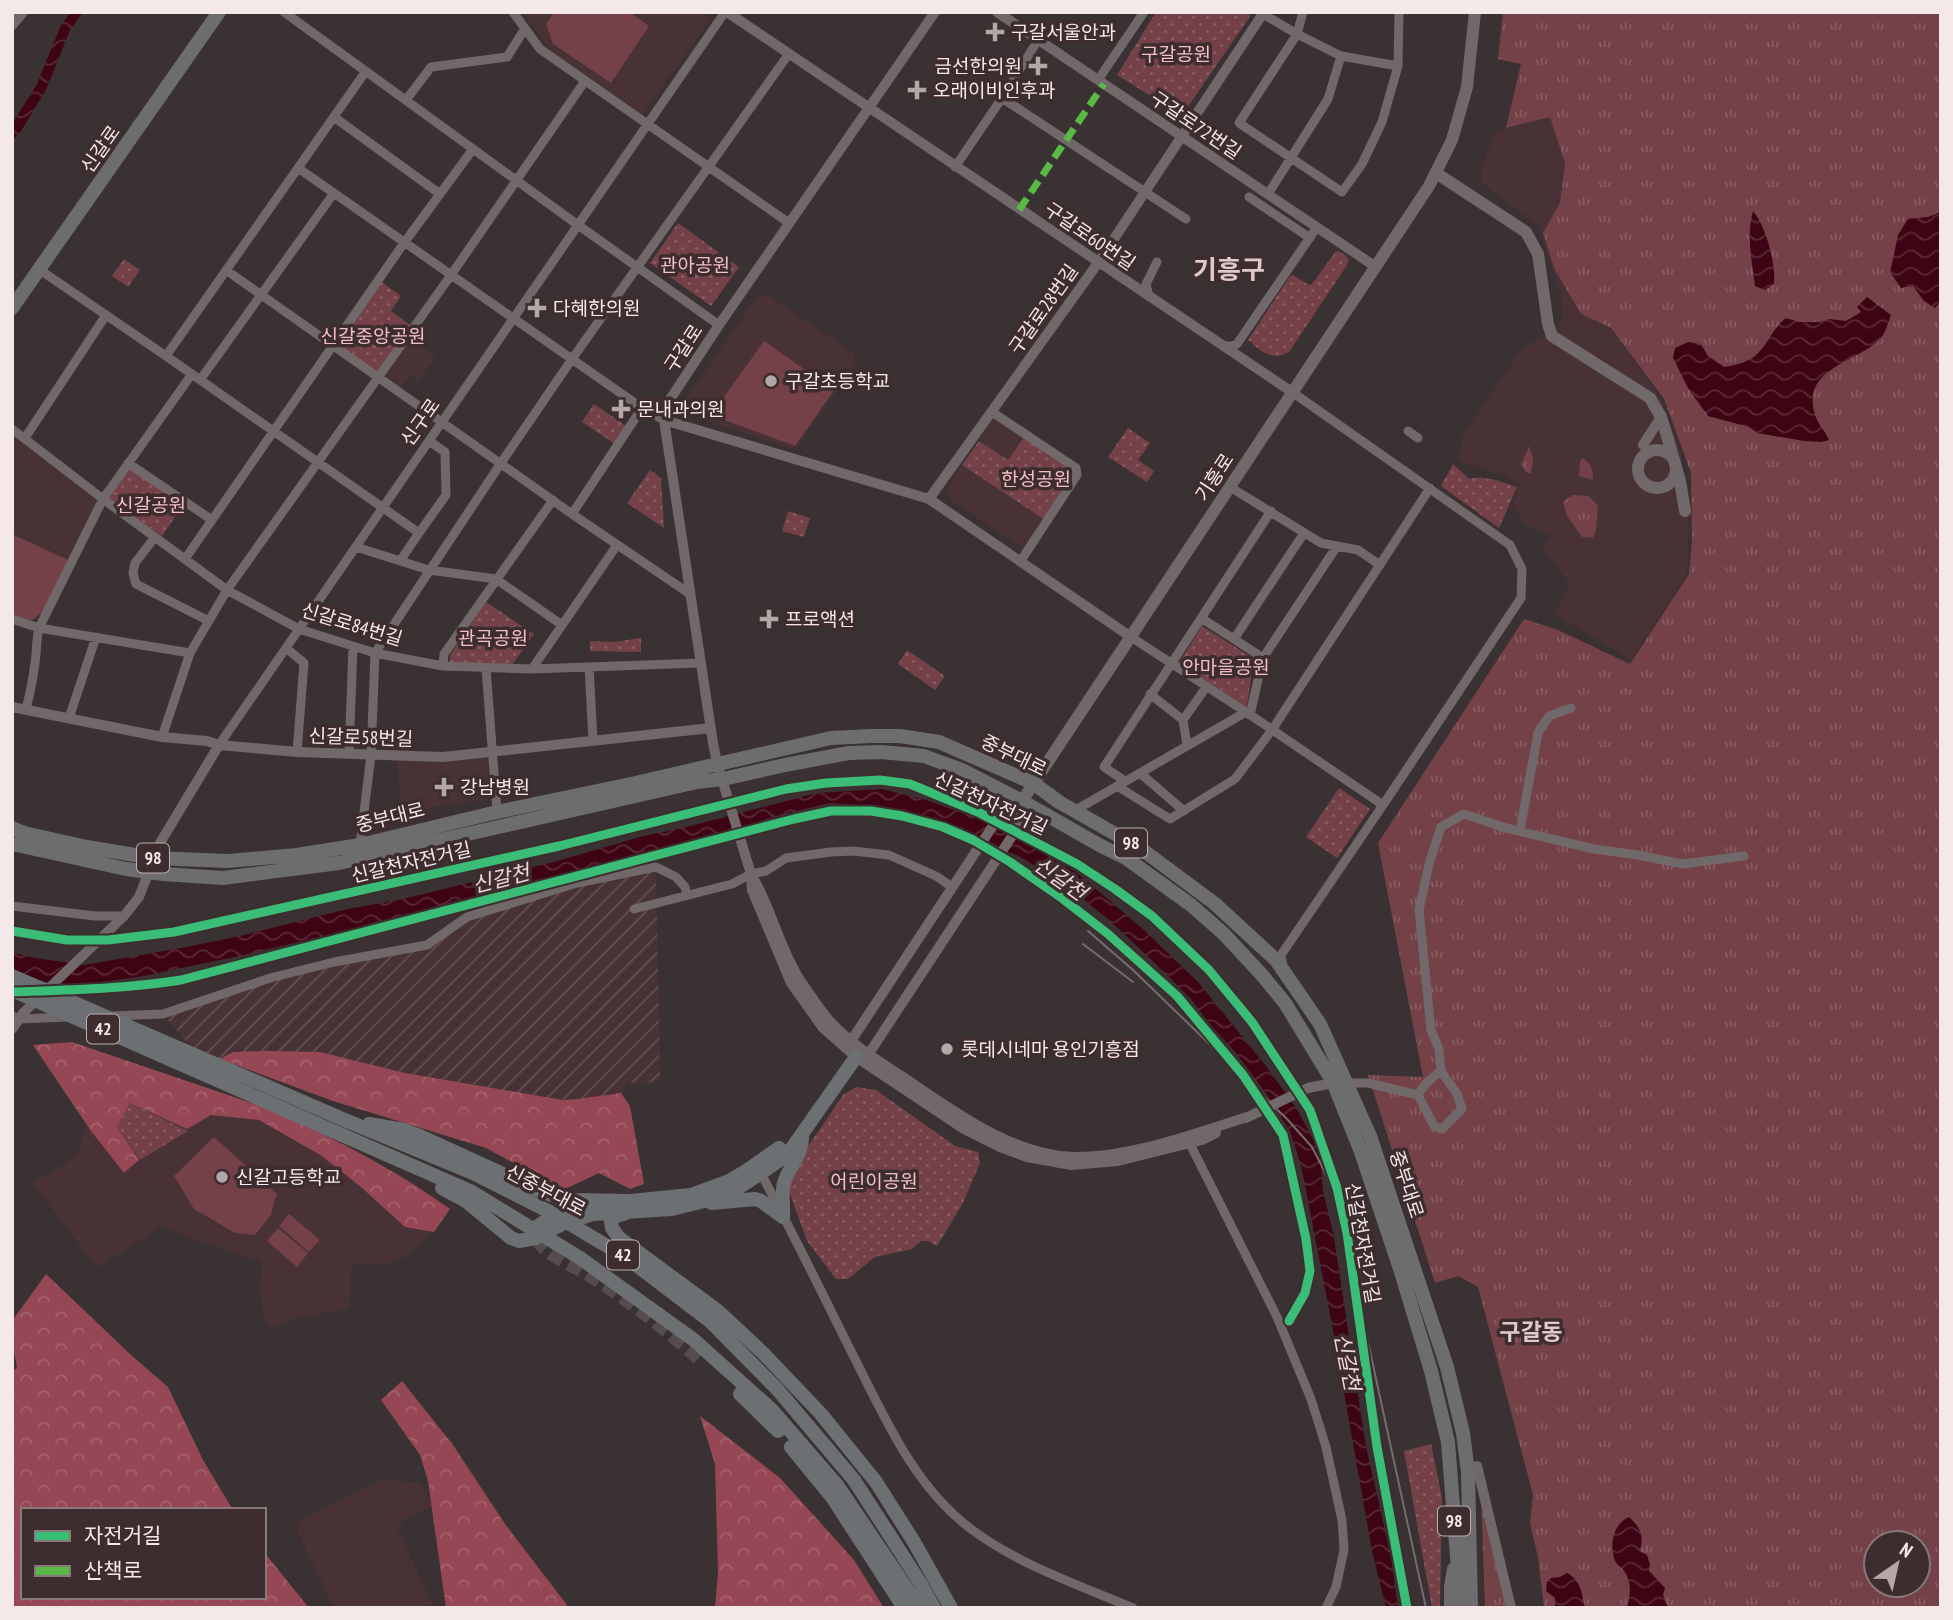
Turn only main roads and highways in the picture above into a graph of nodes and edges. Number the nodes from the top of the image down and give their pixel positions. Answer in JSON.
{"nodes":[{"id":1,"x":22,"y":12,"type":"edge"},
{"id":2,"x":219,"y":12,"type":"edge"},
{"id":3,"x":1475,"y":12,"type":"edge"},
{"id":4,"x":12,"y":24,"type":"edge"},
{"id":5,"x":1436,"y":173,"type":"junction"},
{"id":6,"x":12,"y":308,"type":"edge"},
{"id":7,"x":1685,"y":511,"type":"dead end"},
{"id":8,"x":1034,"y":783,"type":"junction"},
{"id":9,"x":1023,"y":801,"type":"junction"},
{"id":10,"x":12,"y":828,"type":"edge"},
{"id":11,"x":12,"y":844,"type":"edge"},
{"id":12,"x":151,"y":865,"type":"junction"},
{"id":13,"x":12,"y":976,"type":"edge"},
{"id":14,"x":12,"y":989,"type":"edge"},
{"id":15,"x":1340,"y":1082,"type":"junction"},
{"id":16,"x":343,"y":1127,"type":"junction"},
{"id":17,"x":802,"y":1134,"type":"junction"},
{"id":18,"x":759,"y":1169,"type":"junction"},
{"id":19,"x":704,"y":1201,"type":"junction"},
{"id":20,"x":626,"y":1207,"type":"junction"},
{"id":21,"x":702,"y":1361,"type":"tunnel mouth"},
{"id":22,"x":1463,"y":1433,"type":"junction"},
{"id":23,"x":1457,"y":1550,"type":"junction"},
{"id":24,"x":905,"y":1608,"type":"edge"},
{"id":25,"x":919,"y":1608,"type":"edge"},
{"id":26,"x":934,"y":1608,"type":"edge"},
{"id":27,"x":951,"y":1608,"type":"edge"},
{"id":28,"x":1451,"y":1608,"type":"edge"},
{"id":29,"x":1461,"y":1608,"type":"edge"},
{"id":30,"x":1471,"y":1608,"type":"edge"},
{"id":31,"x":1481,"y":1608,"type":"edge"}],
"edges":[{"from":1,"to":4,"type":"main road"},
{"from":2,"to":6,"type":"main road","name":"신갈로"},
{"from":3,"to":5,"type":"main road","name":"기흥로"},
{"from":5,"to":7,"type":"main road"},
{"from":5,"to":8,"type":"main road","name":"기흥로"},
{"from":8,"to":9,"type":"main road","name":"기흥로"},
{"from":8,"to":12,"type":"main road","name":"중부대로","number":"98"},
{"from":8,"to":15,"type":"main road","name":"중부대로","number":"98"},
{"from":9,"to":12,"type":"main road","name":"중부대로","number":"98"},
{"from":9,"to":15,"type":"main road","name":"중부대로","number":"98"},
{"from":10,"to":12,"type":"main road","name":"중부대로","number":"98"},
{"from":11,"to":12,"type":"main road","name":"중부대로","number":"98"},
{"from":13,"to":16,"type":"highway","name":"신중부대로","number":"42"},
{"from":14,"to":16,"type":"highway","name":"신중부대로","number":"42"},
{"from":15,"to":22,"type":"main road","name":"중부대로","number":"98"},
{"from":15,"to":23,"type":"main road","name":"중부대로","number":"98"},
{"from":16,"to":20,"type":"highway"},
{"from":16,"to":20,"type":"highway"},
{"from":16,"to":25,"type":"highway","name":"신중부대로","number":"42"},
{"from":16,"to":26,"type":"highway","name":"신중부대로","number":"42"},
{"from":17,"to":18,"type":"highway"},
{"from":17,"to":18,"type":"highway"},
{"from":17,"to":19,"type":"highway"},
{"from":18,"to":19,"type":"highway"},
{"from":18,"to":20,"type":"highway"},
{"from":19,"to":20,"type":"highway"},
{"from":20,"to":27,"type":"highway"},
{"from":21,"to":24,"type":"highway"},
{"from":22,"to":30,"type":"main road","name":"중부대로","number":"98"},
{"from":22,"to":31,"type":"main road"},
{"from":23,"to":28,"type":"main road"},
{"from":23,"to":29,"type":"main road","name":"중부대로","number":"98"}]}
